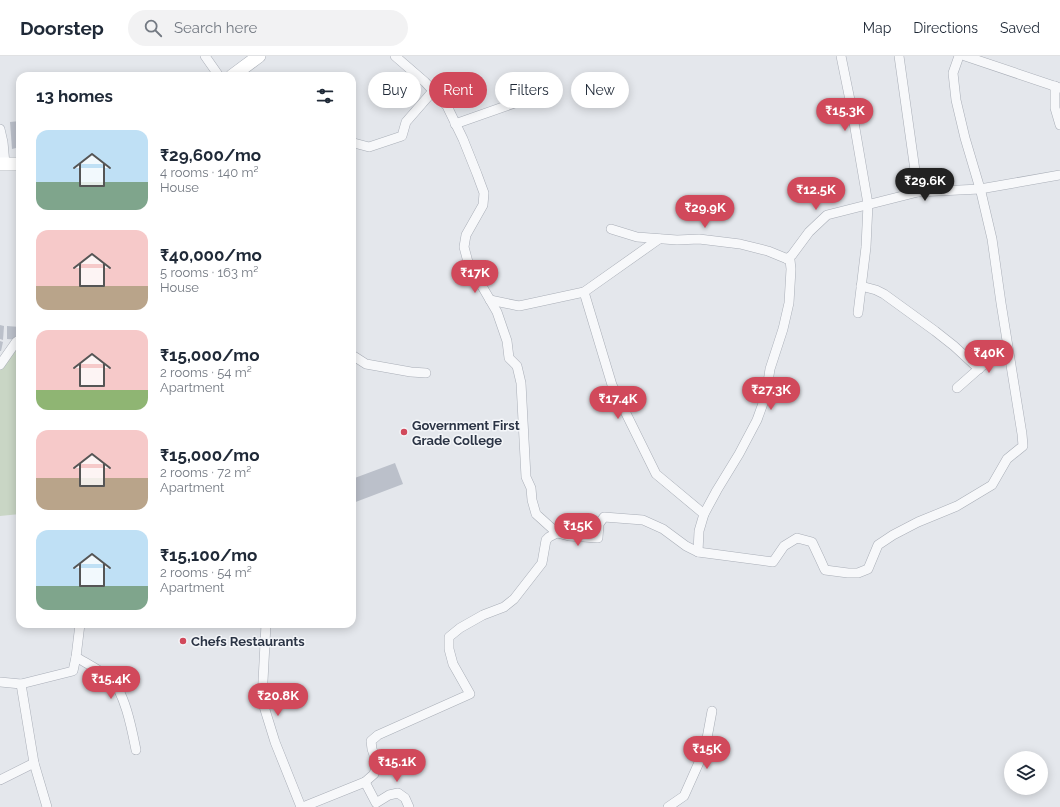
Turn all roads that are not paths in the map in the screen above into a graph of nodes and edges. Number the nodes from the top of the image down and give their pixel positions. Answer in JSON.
{"nodes":[{"id":1,"x":205,"y":56,"type":"edge"},
{"id":2,"x":259,"y":56,"type":"edge"},
{"id":3,"x":395,"y":56,"type":"edge"},
{"id":4,"x":841,"y":56,"type":"edge"},
{"id":5,"x":899,"y":56,"type":"edge"},
{"id":6,"x":959,"y":56,"type":"edge"},
{"id":7,"x":965,"y":56,"type":"edge"},
{"id":8,"x":217,"y":72,"type":"edge"},
{"id":9,"x":237,"y":72,"type":"edge"},
{"id":10,"x":429,"y":86,"type":"edge"},
{"id":11,"x":1057,"y":87,"type":"edge"},
{"id":12,"x":429,"y":96,"type":"edge"},
{"id":13,"x":448,"y":108,"type":"edge"},
{"id":14,"x":500,"y":108,"type":"edge"},
{"id":15,"x":455,"y":124,"type":"junction"},
{"id":16,"x":1060,"y":125,"type":"edge"},
{"id":17,"x":0,"y":129,"type":"edge"},
{"id":18,"x":356,"y":144,"type":"edge"},
{"id":19,"x":2,"y":164,"type":"edge"},
{"id":20,"x":16,"y":164,"type":"edge"},
{"id":21,"x":1060,"y":176,"type":"edge"},
{"id":22,"x":980,"y":189,"type":"junction"},
{"id":23,"x":918,"y":192,"type":"junction"},
{"id":24,"x":868,"y":204,"type":"junction"},
{"id":25,"x":611,"y":229,"type":"dead end"},
{"id":26,"x":659,"y":239,"type":"junction"},
{"id":27,"x":788,"y":259,"type":"junction"},
{"id":28,"x":861,"y":286,"type":"junction"},
{"id":29,"x":584,"y":292,"type":"junction"},
{"id":30,"x":490,"y":300,"type":"junction"},
{"id":31,"x":858,"y":313,"type":"dead end"},
{"id":32,"x":16,"y":342,"type":"edge"},
{"id":33,"x":1007,"y":344,"type":"junction"},
{"id":34,"x":356,"y":358,"type":"edge"},
{"id":35,"x":0,"y":365,"type":"edge"},
{"id":36,"x":980,"y":369,"type":"junction"},
{"id":37,"x":426,"y":373,"type":"dead end"},
{"id":38,"x":957,"y":388,"type":"dead end"},
{"id":39,"x":704,"y":514,"type":"junction"},
{"id":40,"x":557,"y":533,"type":"junction"},
{"id":41,"x":698,"y":552,"type":"junction"},
{"id":42,"x":80,"y":628,"type":"edge"},
{"id":43,"x":266,"y":628,"type":"edge"},
{"id":44,"x":76,"y":657,"type":"junction"},
{"id":45,"x":0,"y":682,"type":"edge"},
{"id":46,"x":21,"y":684,"type":"junction"},
{"id":47,"x":712,"y":712,"type":"dead end"},
{"id":48,"x":136,"y":750,"type":"dead end"},
{"id":49,"x":34,"y":763,"type":"junction"},
{"id":50,"x":0,"y":780,"type":"edge"},
{"id":51,"x":365,"y":782,"type":"junction"},
{"id":52,"x":47,"y":807,"type":"edge"},
{"id":53,"x":302,"y":807,"type":"edge"},
{"id":54,"x":409,"y":807,"type":"edge"},
{"id":55,"x":668,"y":807,"type":"edge"}],
"edges":[{"from":1,"to":8,"type":"street"},
{"from":2,"to":9,"type":"main road"},
{"from":3,"to":10,"type":"street"},
{"from":4,"to":24,"type":"street"},
{"from":5,"to":23,"type":"street"},
{"from":6,"to":22,"type":"street"},
{"from":7,"to":11,"type":"street"},
{"from":11,"to":16,"type":"street"},
{"from":12,"to":18,"type":"street"},
{"from":13,"to":15,"type":"street"},
{"from":14,"to":15,"type":"street"},
{"from":15,"to":30,"type":"street"},
{"from":17,"to":19,"type":"street"},
{"from":19,"to":20,"type":"main road"},
{"from":21,"to":22,"type":"street"},
{"from":22,"to":23,"type":"street"},
{"from":22,"to":33,"type":"street"},
{"from":23,"to":24,"type":"street"},
{"from":24,"to":27,"type":"street"},
{"from":24,"to":28,"type":"street"},
{"from":25,"to":26,"type":"street"},
{"from":26,"to":27,"type":"street"},
{"from":26,"to":29,"type":"street"},
{"from":27,"to":39,"type":"street"},
{"from":28,"to":31,"type":"street"},
{"from":28,"to":36,"type":"street"},
{"from":29,"to":30,"type":"street"},
{"from":29,"to":39,"type":"street"},
{"from":30,"to":40,"type":"street"},
{"from":32,"to":35,"type":"street"},
{"from":33,"to":36,"type":"street"},
{"from":33,"to":41,"type":"street"},
{"from":34,"to":37,"type":"street"},
{"from":36,"to":38,"type":"street"},
{"from":39,"to":41,"type":"street"},
{"from":40,"to":41,"type":"street"},
{"from":40,"to":51,"type":"street"},
{"from":42,"to":44,"type":"street"},
{"from":43,"to":53,"type":"street"},
{"from":44,"to":46,"type":"street"},
{"from":44,"to":48,"type":"street"},
{"from":45,"to":46,"type":"street"},
{"from":46,"to":49,"type":"street"},
{"from":47,"to":55,"type":"street"},
{"from":49,"to":50,"type":"street"},
{"from":49,"to":52,"type":"street"},
{"from":51,"to":53,"type":"street"},
{"from":51,"to":54,"type":"street"}]}
